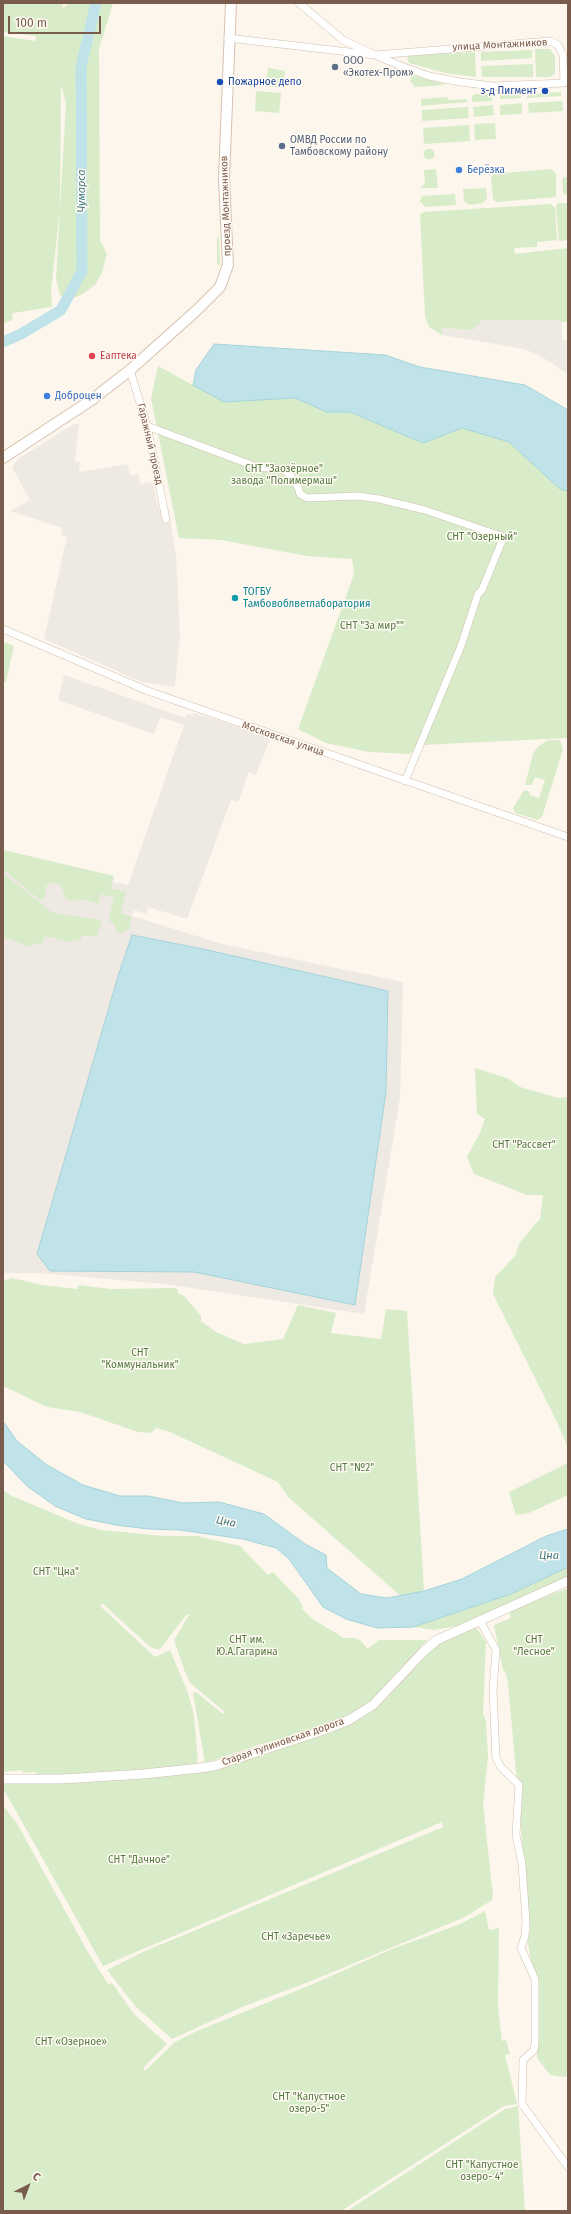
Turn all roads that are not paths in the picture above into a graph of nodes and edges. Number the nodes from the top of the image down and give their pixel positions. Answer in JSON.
{"nodes":[{"id":1,"x":231,"y":3,"type":"edge"},
{"id":2,"x":299,"y":3,"type":"edge"},
{"id":3,"x":228,"y":38,"type":"junction"},
{"id":4,"x":375,"y":55,"type":"junction"},
{"id":5,"x":130,"y":370,"type":"junction"},
{"id":6,"x":147,"y":426,"type":"junction"},
{"id":7,"x":3,"y":458,"type":"edge"},
{"id":8,"x":166,"y":519,"type":"dead end"},
{"id":9,"x":3,"y":628,"type":"edge"},
{"id":10,"x":405,"y":781,"type":"junction"},
{"id":11,"x":568,"y":837,"type":"edge"},
{"id":12,"x":568,"y":1581,"type":"edge"},
{"id":13,"x":480,"y":1621,"type":"junction"},
{"id":14,"x":3,"y":1778,"type":"edge"},
{"id":15,"x":568,"y":2167,"type":"edge"}],
"edges":[{"from":1,"to":3,"type":"main road","name":"проезд Монтажников"},
{"from":2,"to":4,"type":"street","name":"улица Монтажников"},
{"from":3,"to":4,"type":"street"},
{"from":3,"to":5,"type":"main road","name":"проезд Монтажников"},
{"from":4,"to":4,"type":"street","name":"улица Монтажников"},
{"from":5,"to":6,"type":"street","name":"Гаражный проезд"},
{"from":5,"to":7,"type":"main road","name":"проезд Монтажников"},
{"from":6,"to":8,"type":"street","name":"Гаражный проезд"},
{"from":6,"to":10,"type":"street"},
{"from":9,"to":10,"type":"street","name":"Московская улица"},
{"from":10,"to":11,"type":"street","name":"Московская улица"},
{"from":12,"to":13,"type":"street","name":"Старая тулиновская дорога"},
{"from":13,"to":14,"type":"street","name":"Старая тулиновская дорога"},
{"from":13,"to":15,"type":"street"}]}
